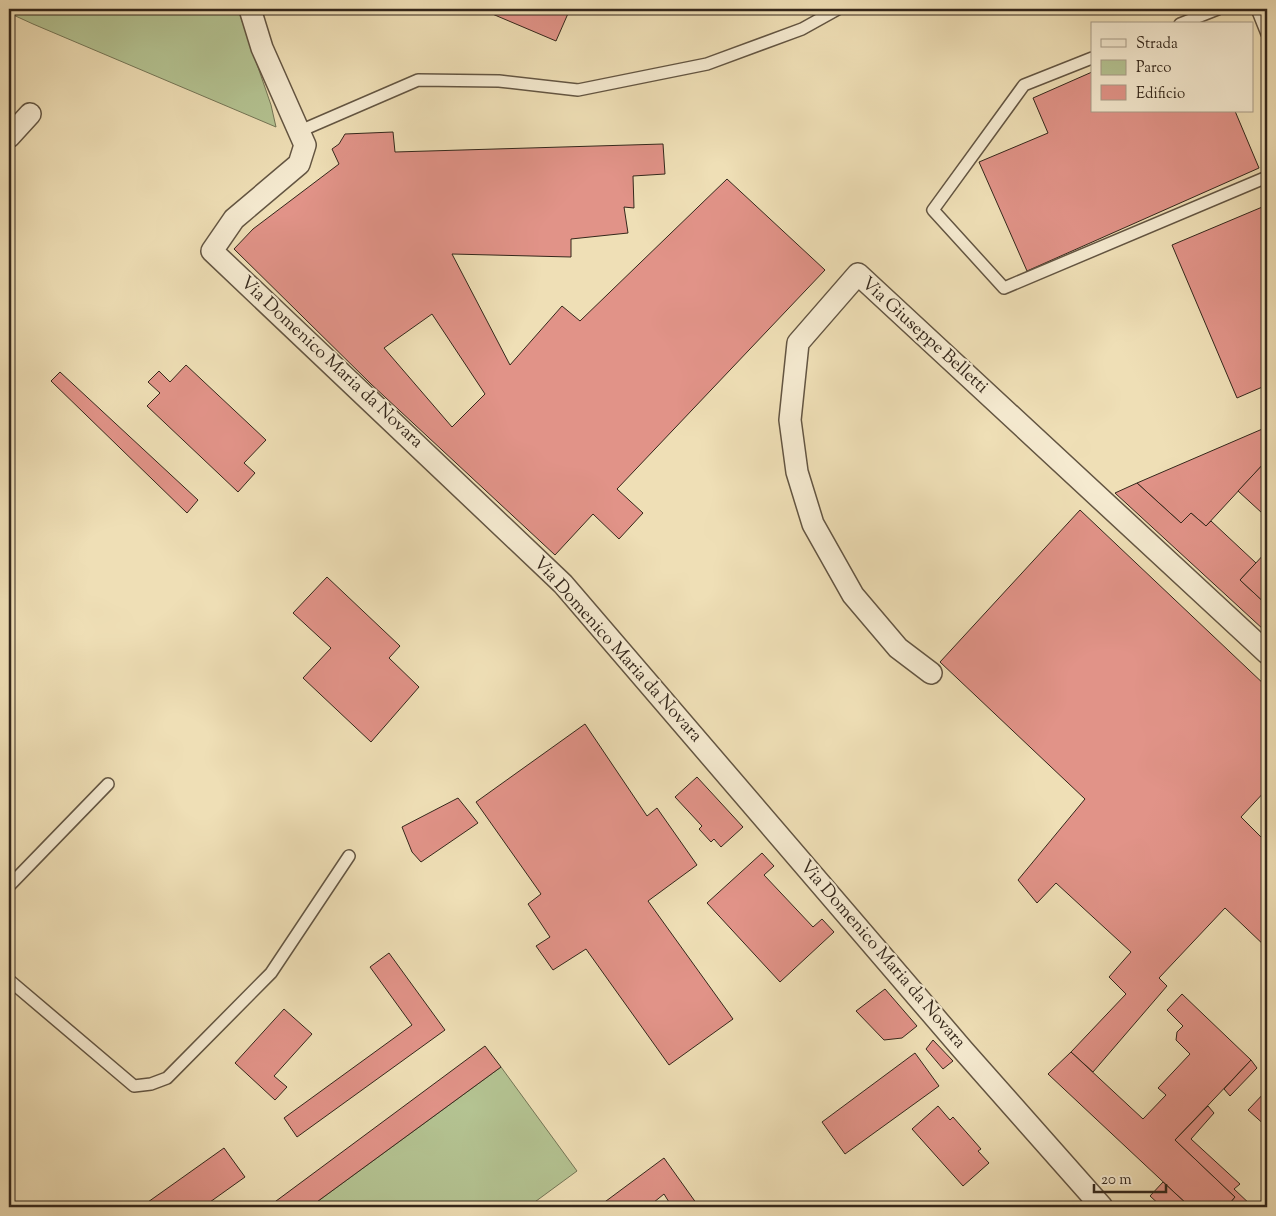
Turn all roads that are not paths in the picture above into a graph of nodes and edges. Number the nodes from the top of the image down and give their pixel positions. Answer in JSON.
{"nodes":[{"id":1,"x":250,"y":9,"type":"edge"},
{"id":2,"x":838,"y":9,"type":"edge"},
{"id":3,"x":1218,"y":9,"type":"edge"},
{"id":4,"x":1257,"y":9,"type":"edge"},
{"id":5,"x":1185,"y":22,"type":"edge"},
{"id":6,"x":1267,"y":34,"type":"edge"},
{"id":7,"x":1091,"y":58,"type":"edge"},
{"id":8,"x":30,"y":114,"type":"dead end"},
{"id":9,"x":300,"y":131,"type":"junction"},
{"id":10,"x":9,"y":137,"type":"edge"},
{"id":11,"x":1267,"y":177,"type":"edge"},
{"id":12,"x":1267,"y":653,"type":"edge"},
{"id":13,"x":931,"y":673,"type":"dead end"},
{"id":14,"x":108,"y":784,"type":"dead end"},
{"id":15,"x":350,"y":856,"type":"dead end"},
{"id":16,"x":9,"y":886,"type":"edge"},
{"id":17,"x":9,"y":980,"type":"edge"},
{"id":18,"x":1102,"y":1207,"type":"edge"}],
"edges":[{"from":1,"to":9,"type":"street","name":"Via Domenico Maria da Novara"},
{"from":2,"to":9,"type":"lane"},
{"from":3,"to":5,"type":"lane"},
{"from":4,"to":6,"type":"lane"},
{"from":7,"to":11,"type":"lane"},
{"from":8,"to":10,"type":"street"},
{"from":9,"to":18,"type":"street","name":"Via Domenico Maria da Novara"},
{"from":12,"to":13,"type":"street","name":"Via Giuseppe Belletti"},
{"from":14,"to":16,"type":"lane"},
{"from":15,"to":17,"type":"lane"}]}
